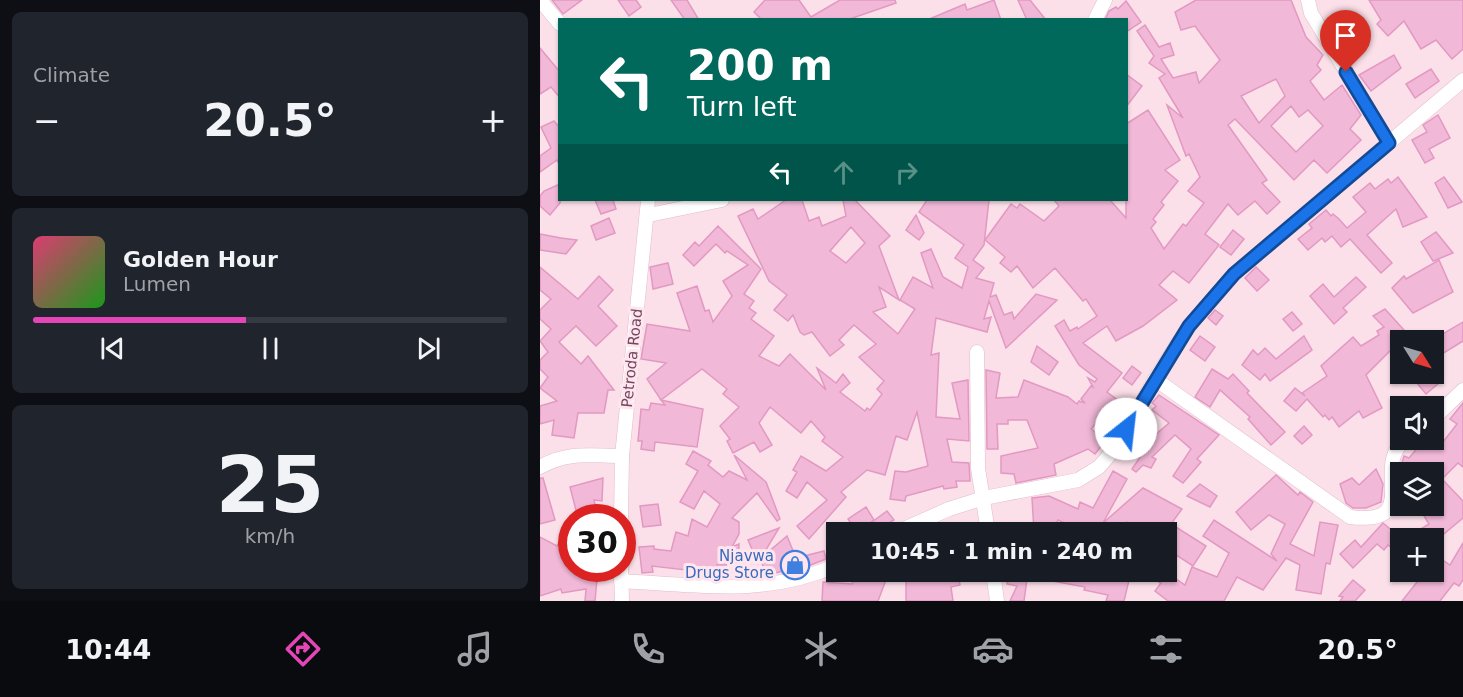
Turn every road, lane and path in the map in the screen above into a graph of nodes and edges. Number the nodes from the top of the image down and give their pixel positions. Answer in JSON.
{"nodes":[{"id":1,"x":540,"y":0,"type":"edge"},
{"id":2,"x":1105,"y":0,"type":"edge"},
{"id":3,"x":1308,"y":0,"type":"edge"},
{"id":4,"x":1096,"y":18,"type":"edge"},
{"id":5,"x":558,"y":22,"type":"edge"},
{"id":6,"x":1463,"y":80,"type":"edge"},
{"id":7,"x":1389,"y":143,"type":"junction"},
{"id":8,"x":648,"y":201,"type":"edge"},
{"id":9,"x":717,"y":201,"type":"edge"},
{"id":10,"x":649,"y":215,"type":"junction"},
{"id":11,"x":977,"y":352,"type":"dead end"},
{"id":12,"x":1155,"y":379,"type":"junction"},
{"id":13,"x":1463,"y":390,"type":"edge"},
{"id":14,"x":1444,"y":408,"type":"edge"},
{"id":15,"x":1396,"y":450,"type":"edge"},
{"id":16,"x":622,"y":456,"type":"junction"},
{"id":17,"x":540,"y":467,"type":"edge"},
{"id":18,"x":984,"y":498,"type":"junction"},
{"id":19,"x":621,"y":504,"type":"edge"},
{"id":20,"x":920,"y":522,"type":"edge"},
{"id":21,"x":987,"y":522,"type":"edge"},
{"id":22,"x":826,"y":569,"type":"edge"},
{"id":23,"x":636,"y":576,"type":"edge"},
{"id":24,"x":621,"y":582,"type":"edge"},
{"id":25,"x":994,"y":582,"type":"edge"},
{"id":26,"x":622,"y":601,"type":"edge"},
{"id":27,"x":997,"y":601,"type":"edge"}],
"edges":[{"from":1,"to":5,"type":"street"},
{"from":2,"to":4,"type":"street"},
{"from":3,"to":7,"type":"street"},
{"from":6,"to":7,"type":"street"},
{"from":7,"to":12,"type":"street"},
{"from":8,"to":10,"type":"street","name":"Petroda Road"},
{"from":9,"to":10,"type":"street"},
{"from":10,"to":16,"type":"street","name":"Petroda Road"},
{"from":11,"to":18,"type":"street"},
{"from":12,"to":15,"type":"street"},
{"from":12,"to":18,"type":"street"},
{"from":13,"to":14,"type":"street"},
{"from":16,"to":17,"type":"street"},
{"from":16,"to":19,"type":"street","name":"Petroda Road"},
{"from":18,"to":20,"type":"street"},
{"from":18,"to":21,"type":"street"},
{"from":22,"to":23,"type":"street"},
{"from":24,"to":26,"type":"street"},
{"from":25,"to":27,"type":"street"}]}
